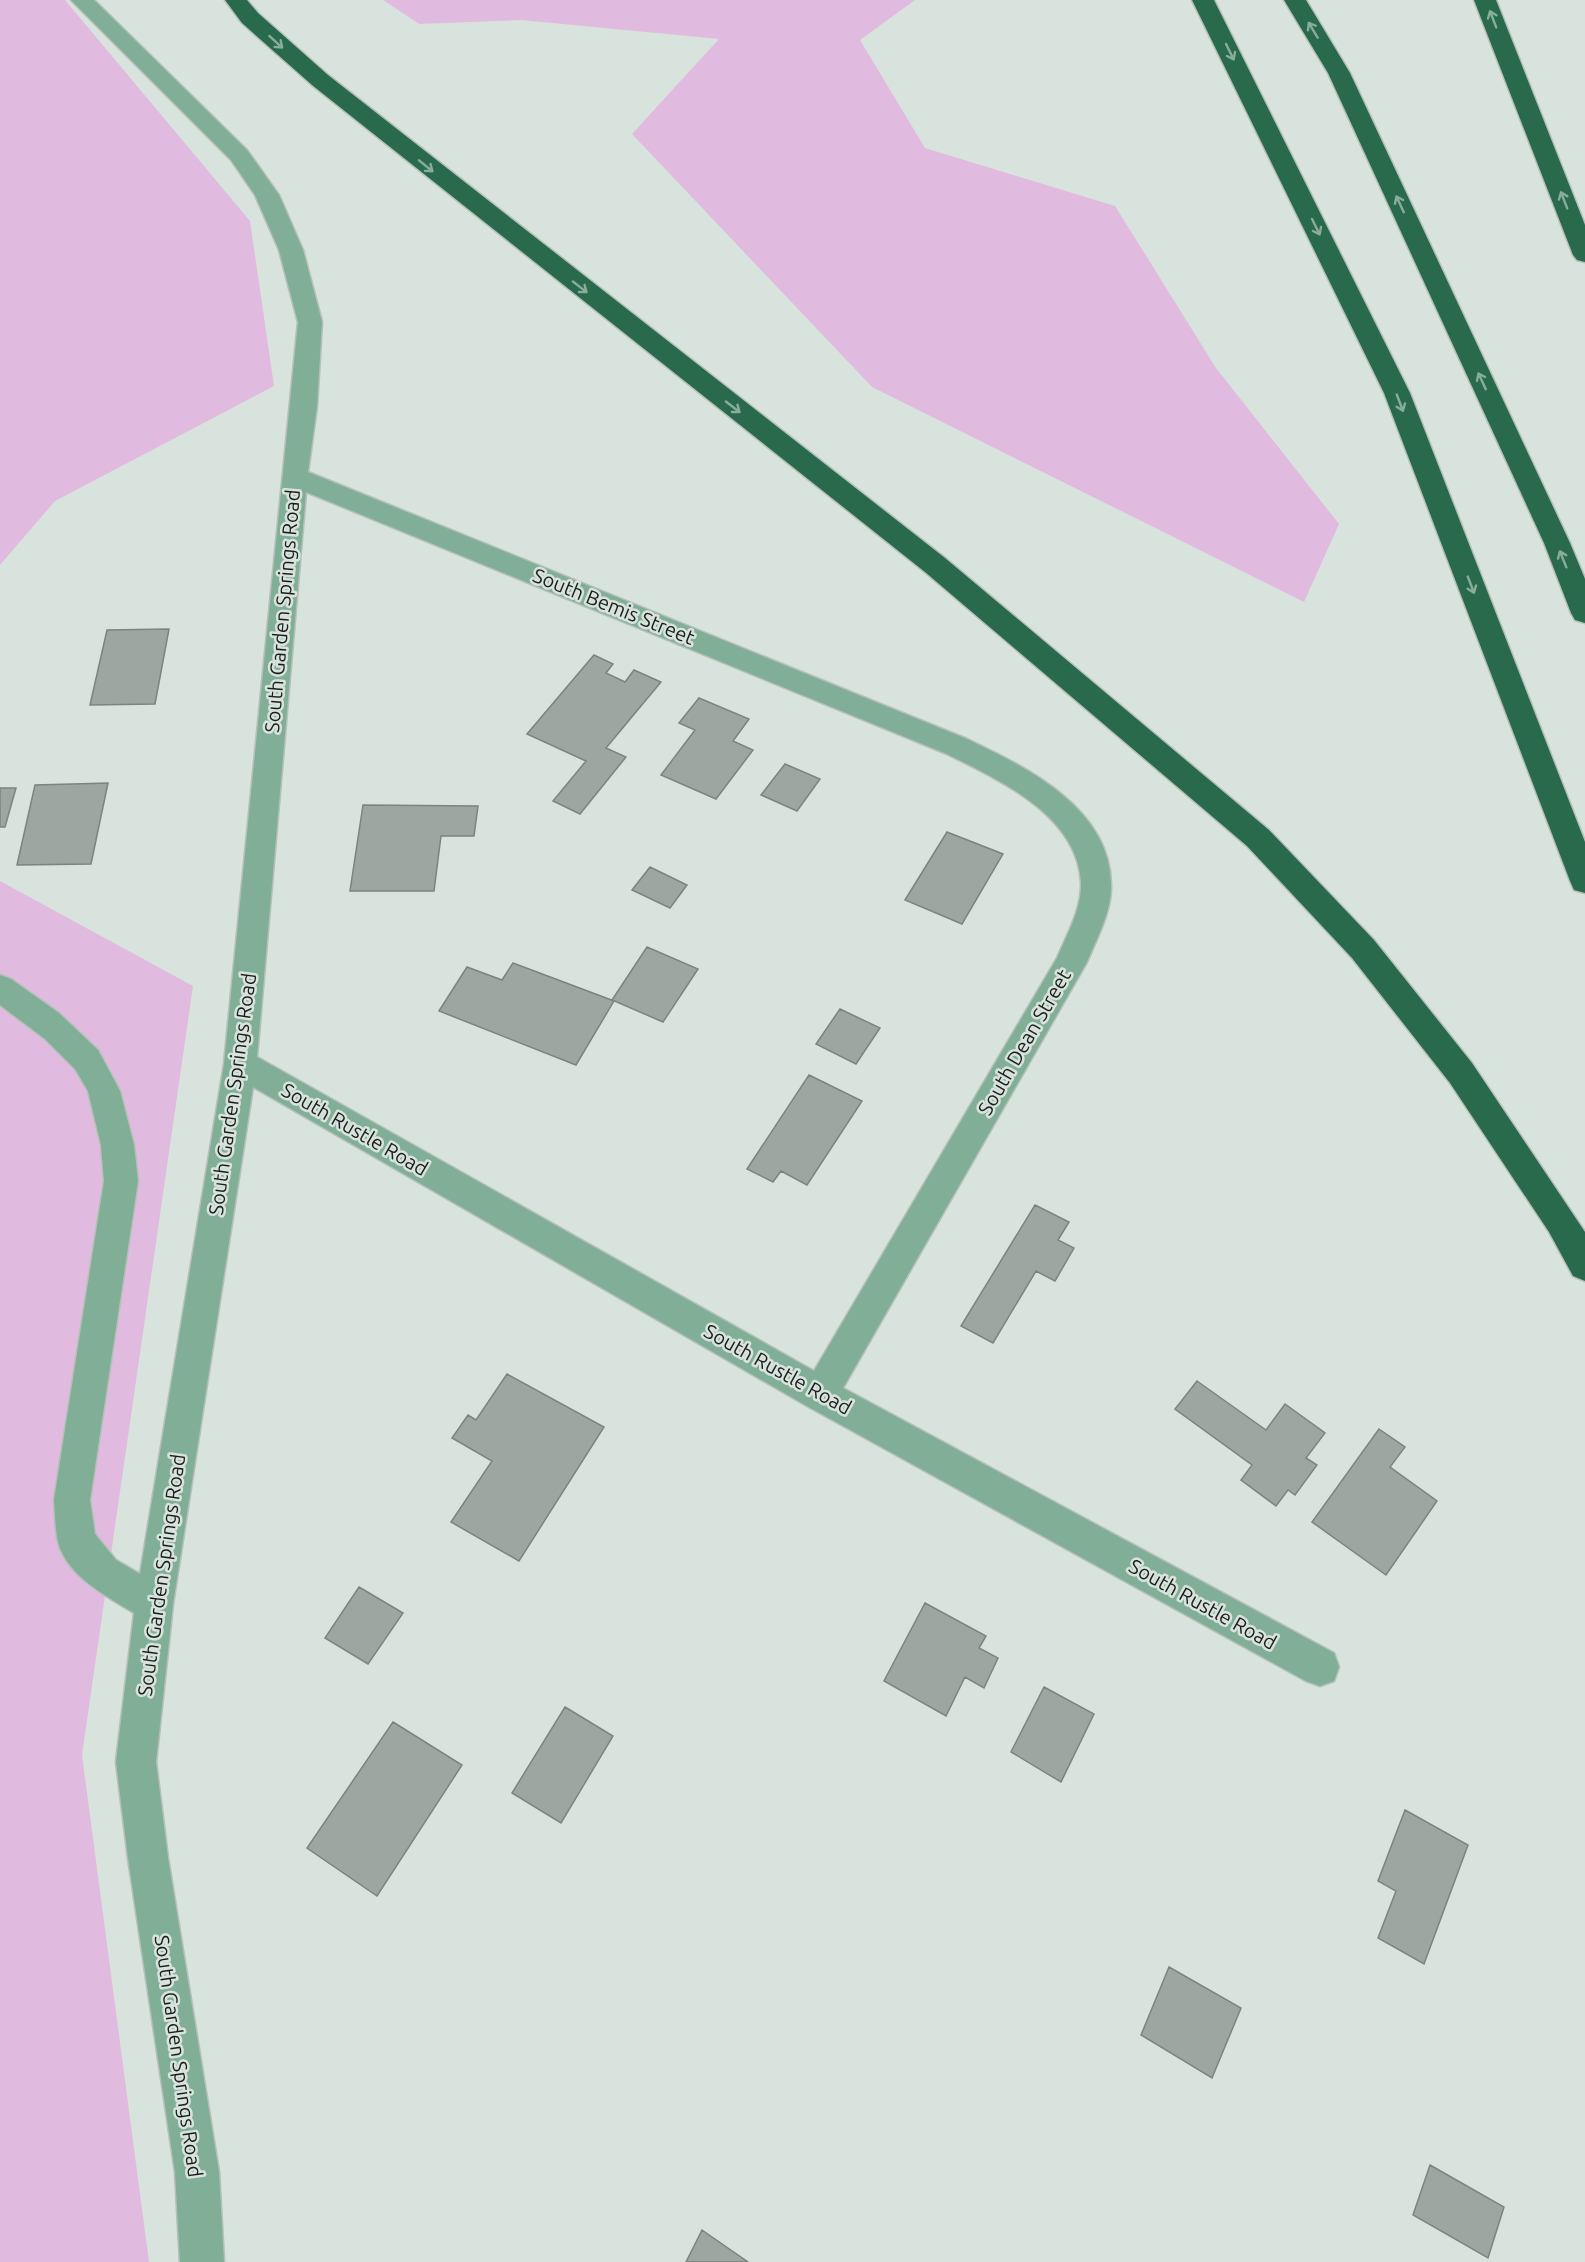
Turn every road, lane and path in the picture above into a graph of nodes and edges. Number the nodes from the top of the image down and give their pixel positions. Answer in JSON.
{"nodes":[{"id":1,"x":82,"y":0,"type":"edge"},
{"id":2,"x":236,"y":0,"type":"edge"},
{"id":3,"x":1203,"y":0,"type":"edge"},
{"id":4,"x":1295,"y":0,"type":"edge"},
{"id":5,"x":1485,"y":0,"type":"edge"},
{"id":6,"x":1585,"y":255,"type":"edge"},
{"id":7,"x":294,"y":477,"type":"junction"},
{"id":8,"x":1585,"y":613,"type":"edge"},
{"id":9,"x":934,"y":736,"type":"joint"},
{"id":10,"x":1585,"y":881,"type":"edge"},
{"id":11,"x":0,"y":988,"type":"edge"},
{"id":12,"x":240,"y":1064,"type":"junction"},
{"id":13,"x":1585,"y":1265,"type":"edge"},
{"id":14,"x":820,"y":1394,"type":"junction"},
{"id":15,"x":154,"y":1604,"type":"junction"},
{"id":16,"x":1320,"y":1667,"type":"dead end"},
{"id":17,"x":202,"y":2262,"type":"edge"}],
"edges":[{"from":1,"to":7,"type":"street","name":"South Garden Springs Road"},
{"from":2,"to":13,"type":"highway","one_way":true},
{"from":3,"to":10,"type":"highway","one_way":true},
{"from":8,"to":4,"type":"highway","one_way":true},
{"from":6,"to":5,"type":"highway","one_way":true},
{"from":7,"to":9,"type":"street","name":"South Bemis Street"},
{"from":7,"to":12,"type":"street","name":"South Garden Springs Road"},
{"from":9,"to":14,"type":"street","name":"South Dean Street"},
{"from":11,"to":15,"type":"street"},
{"from":12,"to":14,"type":"street","name":"South Rustle Road"},
{"from":12,"to":15,"type":"street","name":"South Garden Springs Road"},
{"from":14,"to":16,"type":"street","name":"South Rustle Road"},
{"from":15,"to":17,"type":"street","name":"South Garden Springs Road"}]}
